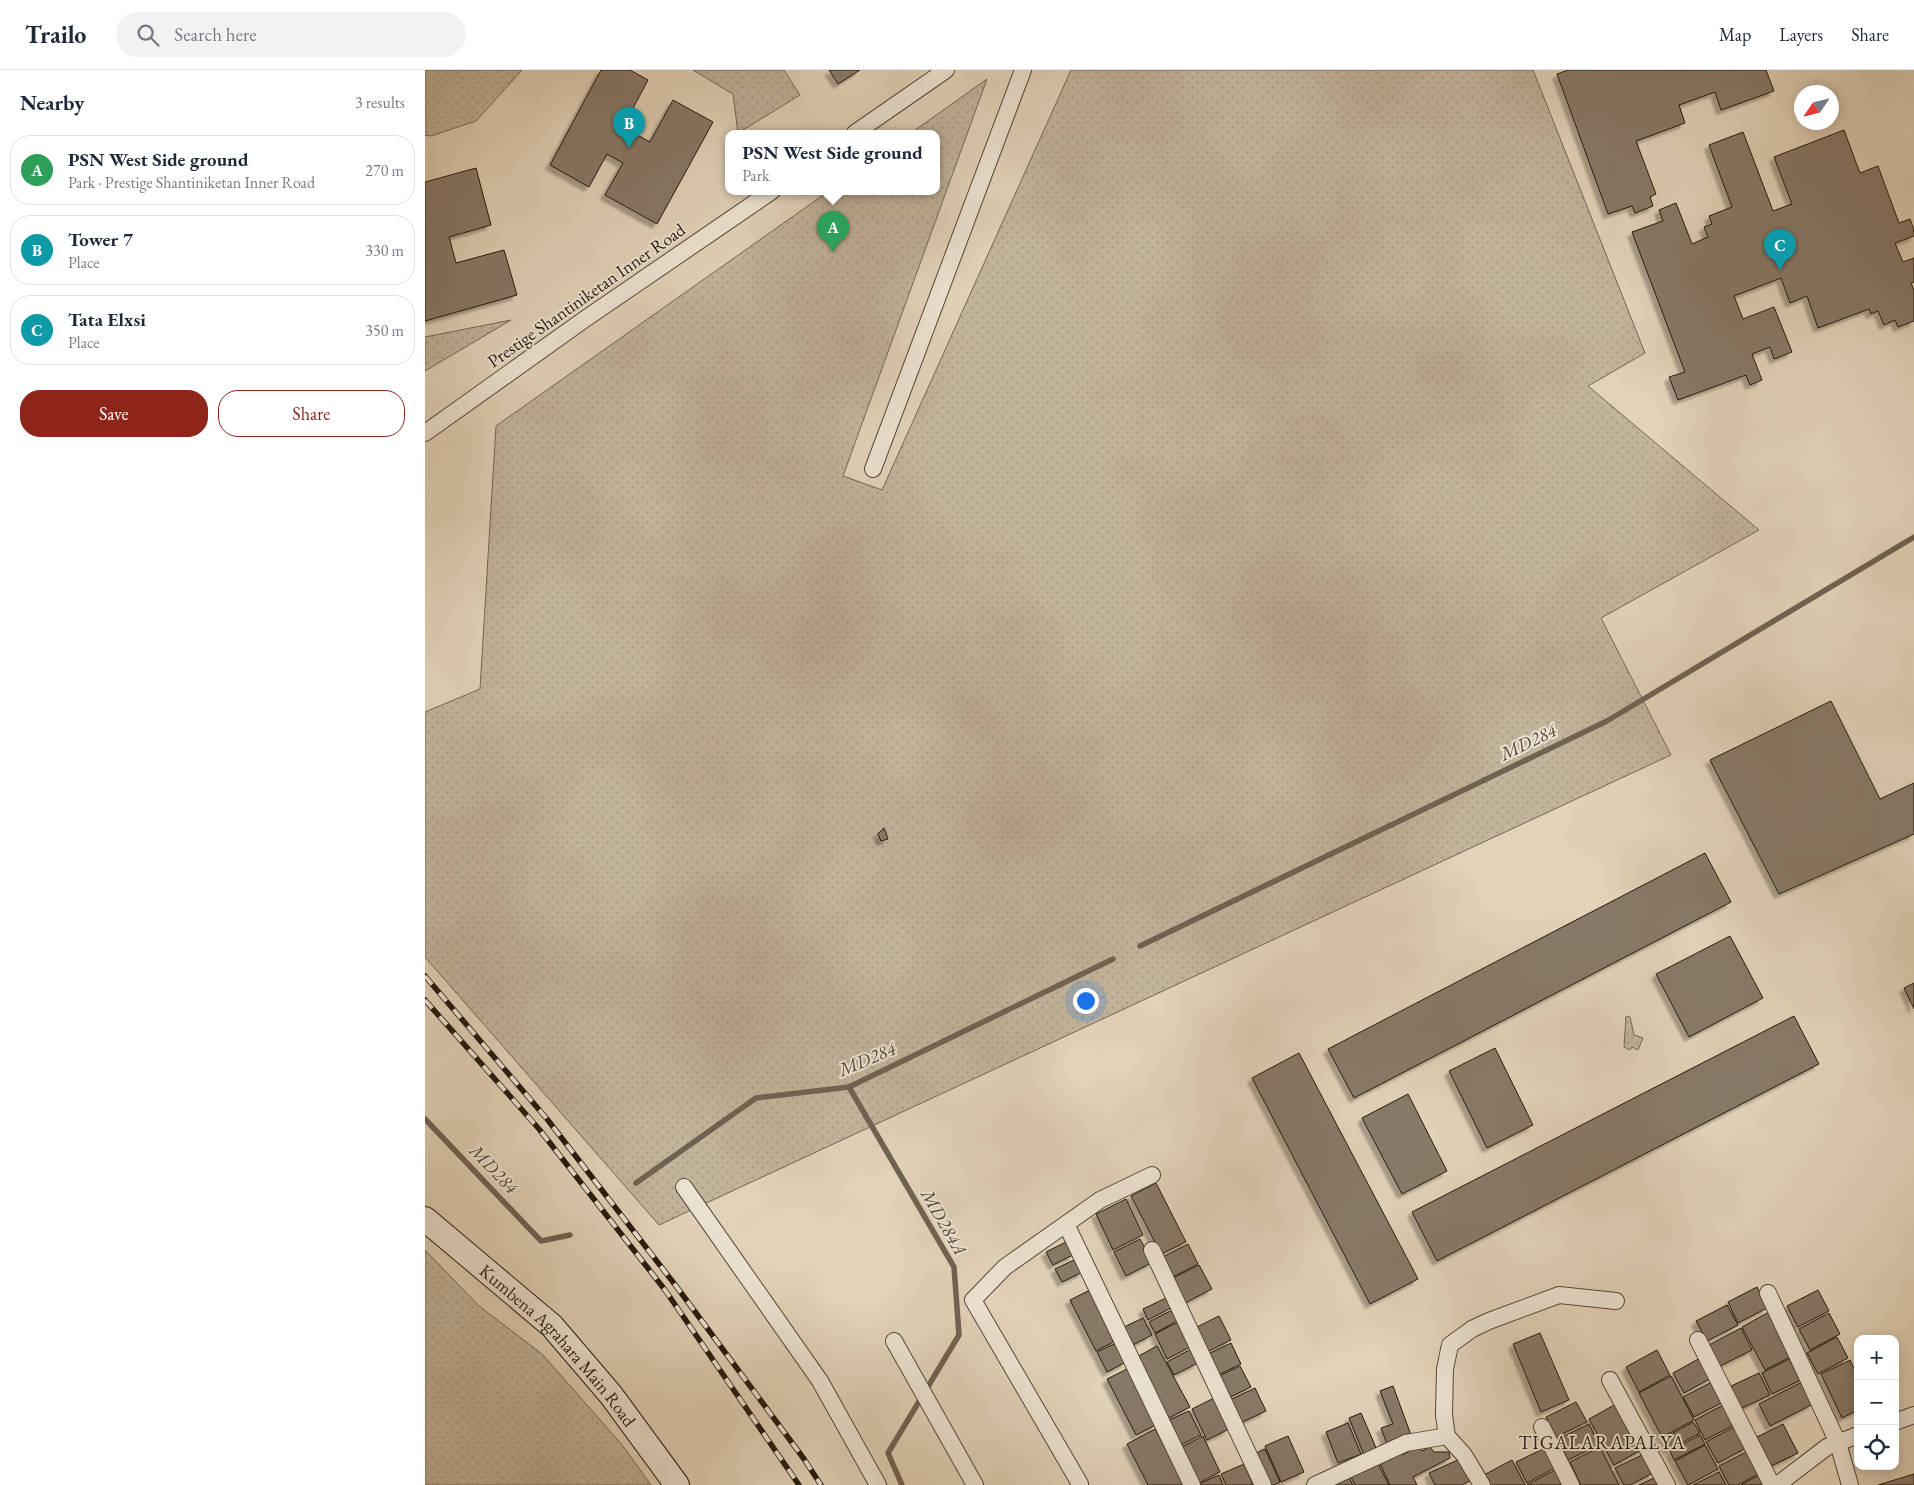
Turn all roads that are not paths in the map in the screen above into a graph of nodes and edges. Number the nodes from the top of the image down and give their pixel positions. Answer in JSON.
{"nodes":[{"id":1,"x":946,"y":70,"type":"edge"},
{"id":2,"x":1023,"y":70,"type":"edge"},
{"id":3,"x":859,"y":130,"type":"edge"},
{"id":4,"x":766,"y":195,"type":"edge"},
{"id":5,"x":425,"y":433,"type":"edge"},
{"id":6,"x":873,"y":469,"type":"dead end"},
{"id":7,"x":1152,"y":1175,"type":"dead end"},
{"id":8,"x":684,"y":1187,"type":"dead end"},
{"id":9,"x":425,"y":1219,"type":"edge"},
{"id":10,"x":1066,"y":1224,"type":"junction"},
{"id":11,"x":1152,"y":1250,"type":"dead end"},
{"id":12,"x":1768,"y":1293,"type":"dead end"},
{"id":13,"x":1616,"y":1300,"type":"dead end"},
{"id":14,"x":1698,"y":1340,"type":"dead end"},
{"id":15,"x":895,"y":1341,"type":"dead end"},
{"id":16,"x":1610,"y":1380,"type":"dead end"},
{"id":17,"x":1914,"y":1415,"type":"edge"},
{"id":18,"x":1899,"y":1421,"type":"edge"},
{"id":19,"x":1542,"y":1427,"type":"dead end"},
{"id":20,"x":1447,"y":1436,"type":"junction"},
{"id":21,"x":1854,"y":1437,"type":"edge"},
{"id":22,"x":1838,"y":1442,"type":"junction"},
{"id":23,"x":1080,"y":1484,"type":"edge"},
{"id":24,"x":677,"y":1485,"type":"edge"},
{"id":25,"x":878,"y":1485,"type":"edge"},
{"id":26,"x":975,"y":1485,"type":"edge"},
{"id":27,"x":1192,"y":1485,"type":"edge"},
{"id":28,"x":1263,"y":1485,"type":"edge"},
{"id":29,"x":1315,"y":1485,"type":"edge"},
{"id":30,"x":1482,"y":1485,"type":"edge"},
{"id":31,"x":1571,"y":1485,"type":"edge"},
{"id":32,"x":1667,"y":1485,"type":"edge"},
{"id":33,"x":1772,"y":1485,"type":"edge"},
{"id":34,"x":1777,"y":1485,"type":"edge"},
{"id":35,"x":1850,"y":1485,"type":"edge"}],
"edges":[{"from":1,"to":3,"type":"street"},
{"from":2,"to":6,"type":"street"},
{"from":4,"to":5,"type":"street","name":"Prestige Shantiniketan Inner Road"},
{"from":7,"to":10,"type":"street"},
{"from":8,"to":25,"type":"street"},
{"from":9,"to":24,"type":"street","name":"Kumbena Agrahara Main Road"},
{"from":10,"to":23,"type":"street"},
{"from":10,"to":27,"type":"street"},
{"from":11,"to":28,"type":"street"},
{"from":12,"to":22,"type":"street"},
{"from":13,"to":20,"type":"street"},
{"from":14,"to":33,"type":"street"},
{"from":15,"to":26,"type":"street"},
{"from":16,"to":32,"type":"street"},
{"from":17,"to":18,"type":"street"},
{"from":19,"to":31,"type":"street"},
{"from":20,"to":29,"type":"street"},
{"from":20,"to":30,"type":"street"},
{"from":21,"to":22,"type":"street"},
{"from":22,"to":34,"type":"street"},
{"from":22,"to":35,"type":"street"}]}
